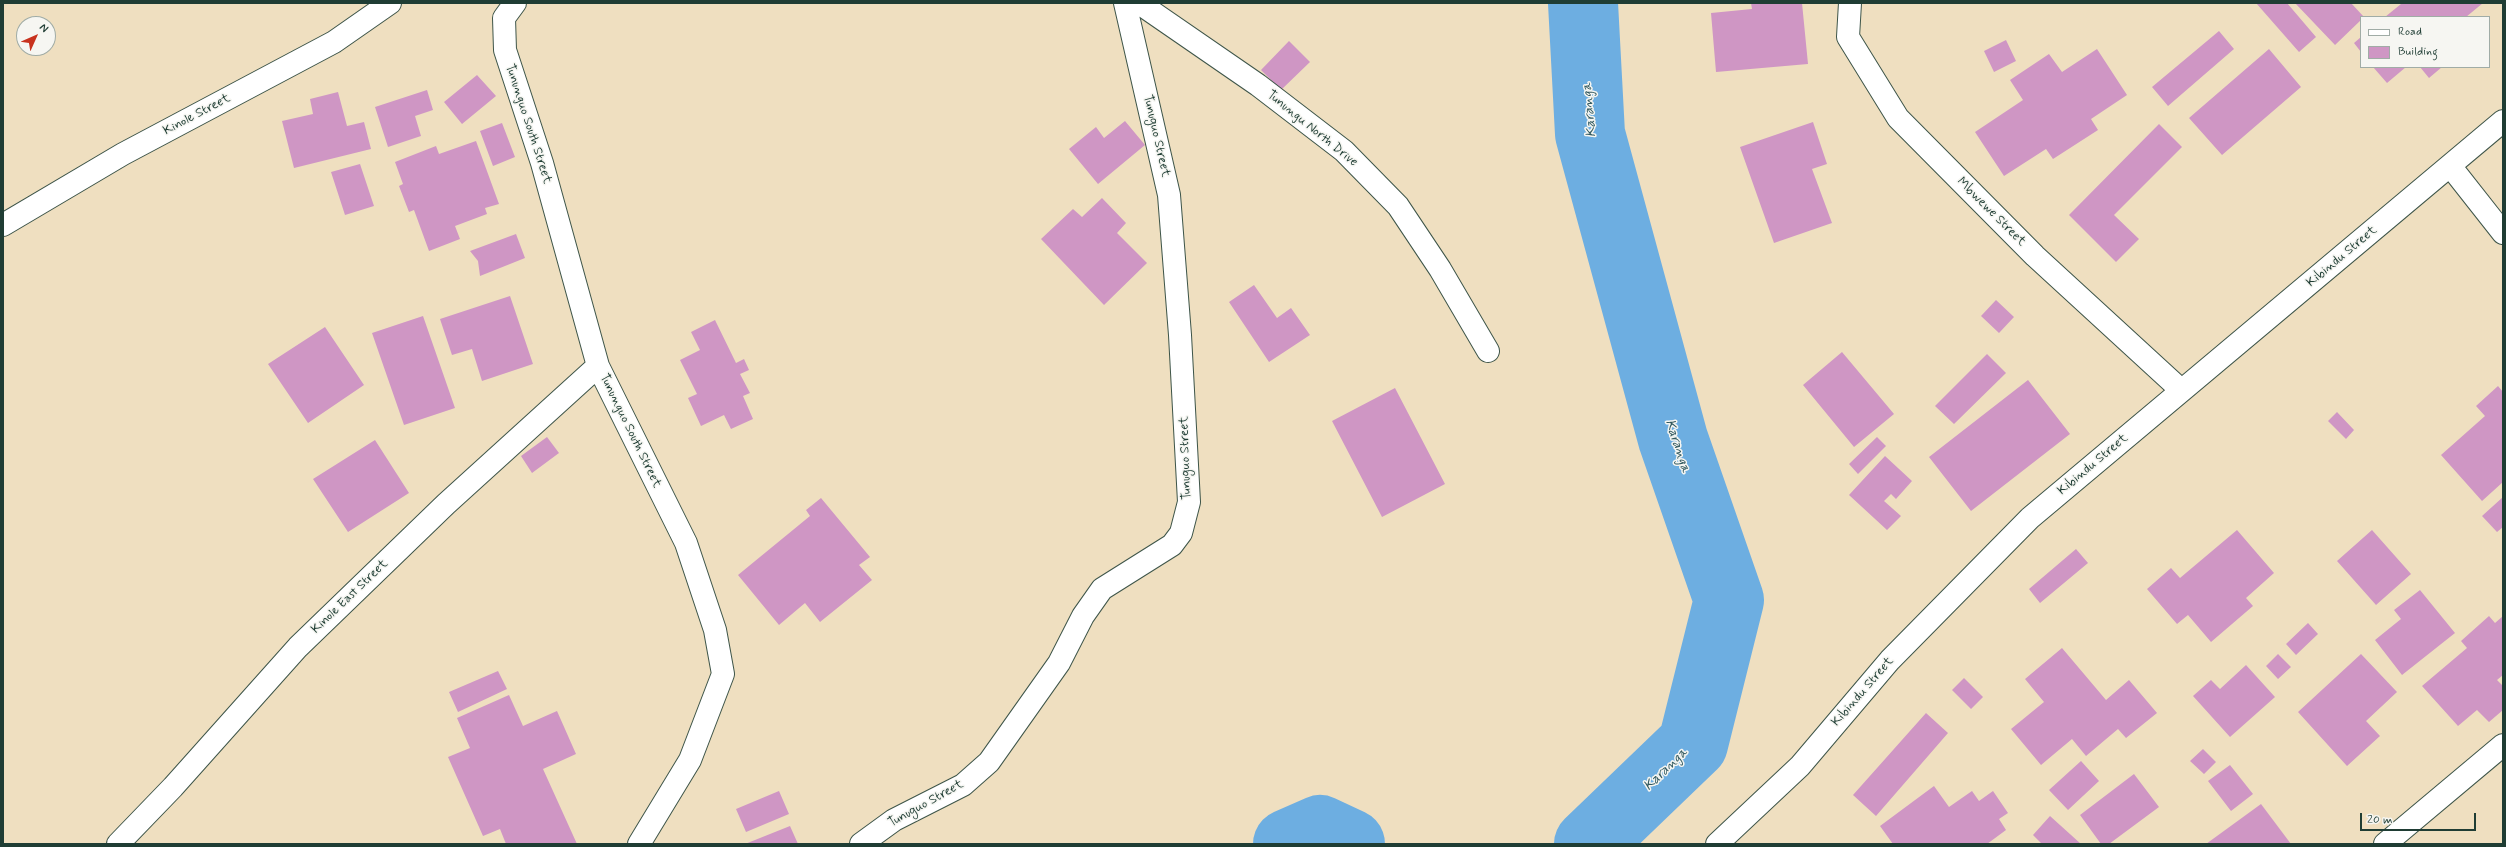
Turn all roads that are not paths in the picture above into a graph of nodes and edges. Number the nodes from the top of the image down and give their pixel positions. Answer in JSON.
{"nodes":[{"id":1,"x":390,"y":3,"type":"edge"},
{"id":2,"x":515,"y":3,"type":"edge"},
{"id":3,"x":1125,"y":3,"type":"edge"},
{"id":4,"x":1139,"y":3,"type":"edge"},
{"id":5,"x":1850,"y":3,"type":"edge"},
{"id":6,"x":2503,"y":121,"type":"edge"},
{"id":7,"x":2451,"y":167,"type":"junction"},
{"id":8,"x":3,"y":224,"type":"edge"},
{"id":9,"x":2503,"y":233,"type":"edge"},
{"id":10,"x":1488,"y":351,"type":"dead end"},
{"id":11,"x":598,"y":366,"type":"junction"},
{"id":12,"x":2181,"y":390,"type":"junction"},
{"id":13,"x":2503,"y":745,"type":"edge"},
{"id":14,"x":2394,"y":841,"type":"edge"},
{"id":15,"x":118,"y":844,"type":"edge"},
{"id":16,"x":639,"y":844,"type":"edge"},
{"id":17,"x":861,"y":844,"type":"edge"},
{"id":18,"x":1717,"y":844,"type":"edge"}],
"edges":[{"from":1,"to":8,"type":"street","name":"Kinole Street"},
{"from":2,"to":11,"type":"street","name":"Tununguo South Street"},
{"from":3,"to":17,"type":"street","name":"Tunuguo Street"},
{"from":4,"to":10,"type":"street","name":"Tunungu North Drive"},
{"from":5,"to":12,"type":"street","name":"Mbwewe Street"},
{"from":6,"to":7,"type":"street","name":"Kibindu Street"},
{"from":7,"to":9,"type":"street"},
{"from":7,"to":12,"type":"street","name":"Kibindu Street"},
{"from":11,"to":15,"type":"street","name":"Kinole East Street"},
{"from":11,"to":16,"type":"street","name":"Tununguo South Street"},
{"from":12,"to":18,"type":"street","name":"Kibindu Street"},
{"from":13,"to":14,"type":"street"}]}
